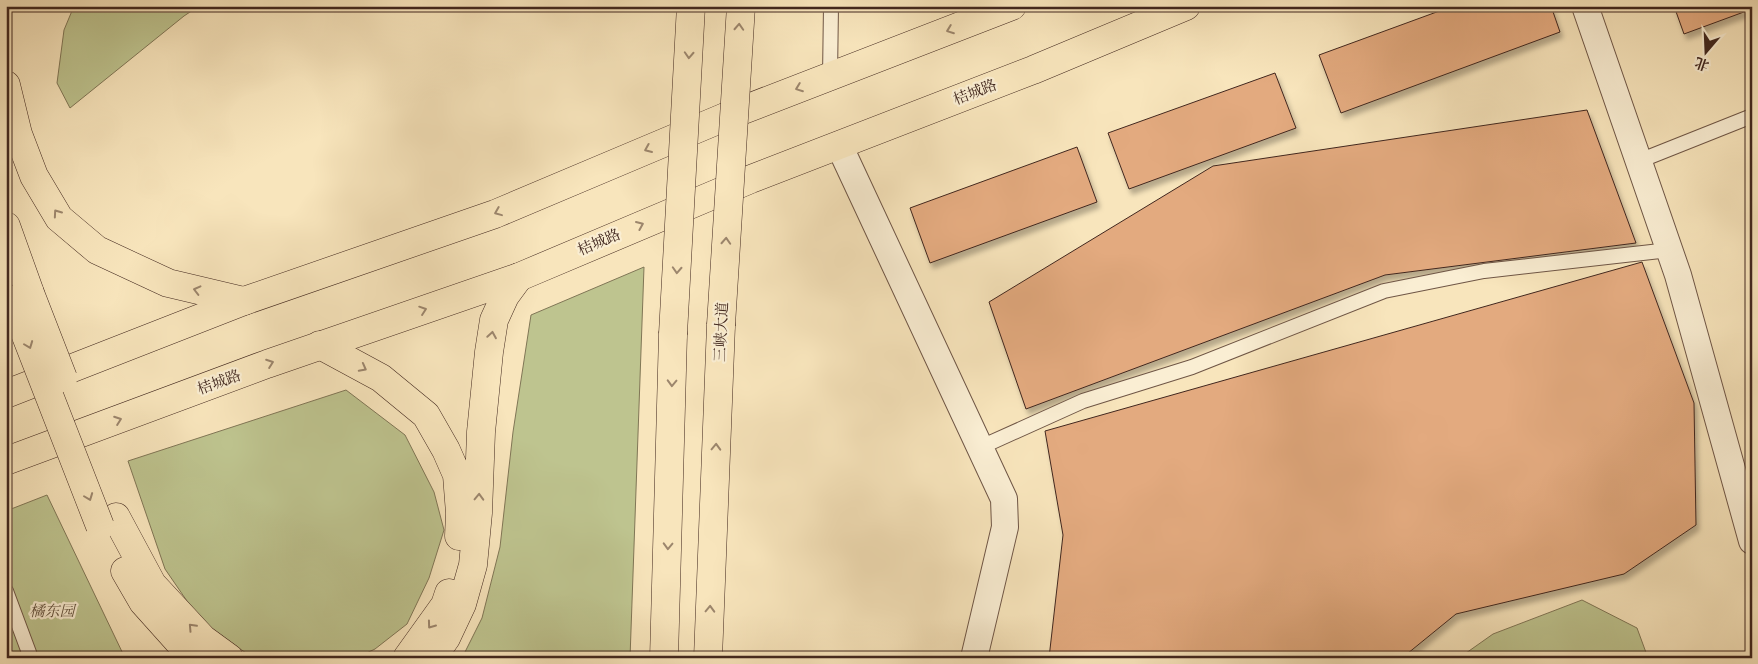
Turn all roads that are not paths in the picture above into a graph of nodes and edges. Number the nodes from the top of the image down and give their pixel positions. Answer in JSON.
{"nodes":[{"id":1,"x":691,"y":6,"type":"edge"},
{"id":2,"x":740,"y":6,"type":"edge"},
{"id":3,"x":831,"y":6,"type":"edge"},
{"id":4,"x":1012,"y":6,"type":"edge"},
{"id":5,"x":1186,"y":6,"type":"edge"},
{"id":6,"x":1585,"y":6,"type":"edge"},
{"id":7,"x":830,"y":76,"type":"junction"},
{"id":8,"x":6,"y":85,"type":"edge"},
{"id":9,"x":1752,"y":116,"type":"edge"},
{"id":10,"x":840,"y":145,"type":"junction"},
{"id":11,"x":1639,"y":161,"type":"junction"},
{"id":12,"x":6,"y":226,"type":"edge"},
{"id":13,"x":1670,"y":250,"type":"junction"},
{"id":14,"x":519,"y":277,"type":"junction"},
{"id":15,"x":16,"y":292,"type":"edge"},
{"id":16,"x":244,"y":301,"type":"junction"},
{"id":17,"x":320,"y":346,"type":"junction"},
{"id":18,"x":6,"y":394,"type":"edge"},
{"id":19,"x":981,"y":447,"type":"junction"},
{"id":20,"x":6,"y":461,"type":"edge"},
{"id":21,"x":108,"y":522,"type":"junction"},
{"id":22,"x":1752,"y":541,"type":"edge"},
{"id":23,"x":6,"y":591,"type":"edge"},
{"id":24,"x":31,"y":658,"type":"edge"},
{"id":25,"x":199,"y":658,"type":"edge"},
{"id":26,"x":229,"y":658,"type":"edge"},
{"id":27,"x":407,"y":658,"type":"edge"},
{"id":28,"x":432,"y":658,"type":"edge"},
{"id":29,"x":664,"y":658,"type":"edge"},
{"id":30,"x":708,"y":658,"type":"edge"},
{"id":31,"x":974,"y":658,"type":"edge"}],
"edges":[{"from":1,"to":29,"type":"main road","one_way":true,"bridge":true},
{"from":30,"to":2,"type":"main road","name":"三峡大道","one_way":true,"bridge":true},
{"from":3,"to":7,"type":"lane"},
{"from":4,"to":7,"type":"main road","one_way":true},
{"from":5,"to":10,"type":"main road","name":"桔城路"},
{"from":6,"to":11,"type":"street"},
{"from":7,"to":16,"type":"main road","one_way":true},
{"from":16,"to":8,"type":"main road","one_way":true},
{"from":9,"to":11,"type":"lane"},
{"from":14,"to":10,"type":"main road","name":"桔城路","one_way":true},
{"from":10,"to":19,"type":"street"},
{"from":11,"to":13,"type":"street"},
{"from":12,"to":15,"type":"main road"},
{"from":13,"to":19,"type":"lane"},
{"from":13,"to":22,"type":"street"},
{"from":17,"to":14,"type":"main road","name":"桔城路","one_way":true},
{"from":28,"to":14,"type":"main road","one_way":true},
{"from":15,"to":21,"type":"main road","bridge":true},
{"from":16,"to":18,"type":"main road"},
{"from":20,"to":17,"type":"main road","name":"桔城路","one_way":true},
{"from":17,"to":27,"type":"main road","one_way":true},
{"from":19,"to":31,"type":"street"},
{"from":21,"to":25,"type":"main road"},
{"from":26,"to":21,"type":"main road","one_way":true},
{"from":23,"to":24,"type":"lane"}]}
